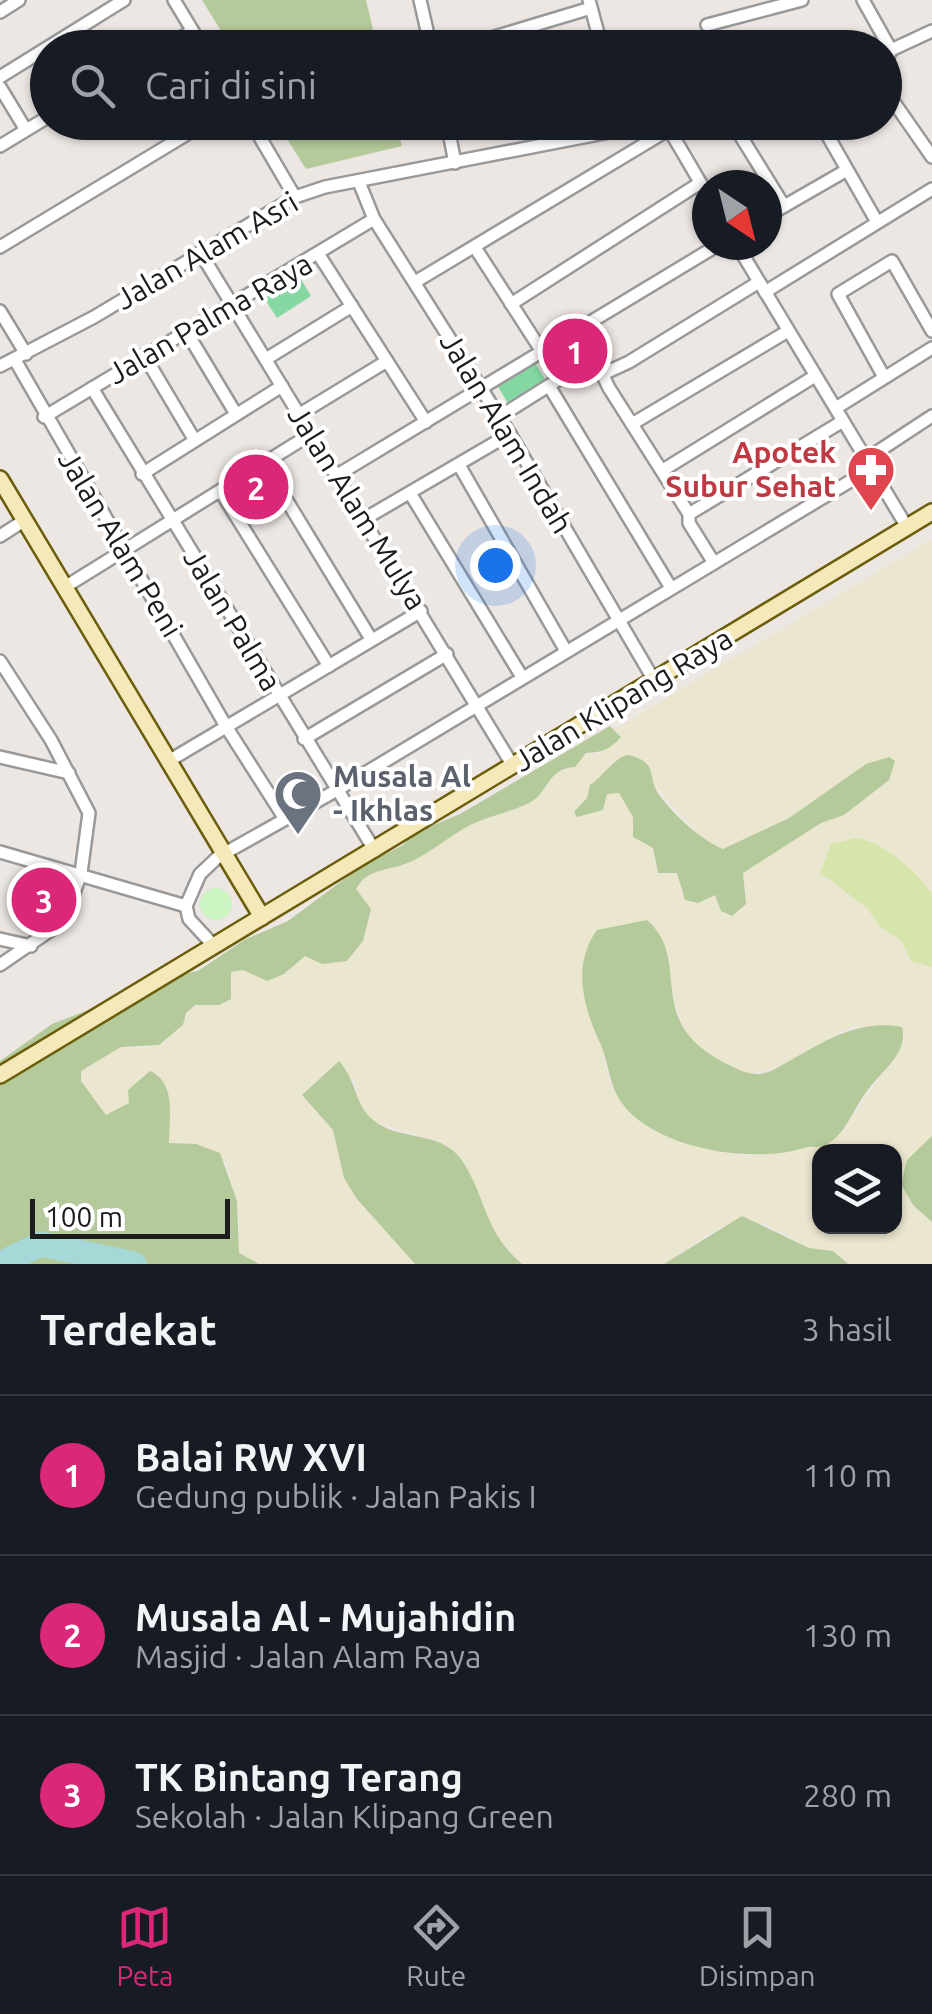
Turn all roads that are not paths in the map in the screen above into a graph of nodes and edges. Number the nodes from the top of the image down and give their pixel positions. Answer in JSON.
{"nodes":[{"id":1,"x":19,"y":0,"type":"edge"},
{"id":2,"x":124,"y":0,"type":"edge"},
{"id":3,"x":174,"y":0,"type":"edge"},
{"id":4,"x":802,"y":0,"type":"edge"},
{"id":5,"x":863,"y":0,"type":"edge"},
{"id":6,"x":590,"y":4,"type":"edge"},
{"id":7,"x":422,"y":5,"type":"edge"},
{"id":8,"x":0,"y":12,"type":"edge"},
{"id":9,"x":707,"y":25,"type":"dead end"},
{"id":10,"x":76,"y":30,"type":"edge"},
{"id":11,"x":191,"y":30,"type":"edge"},
{"id":12,"x":427,"y":30,"type":"edge"},
{"id":13,"x":512,"y":30,"type":"edge"},
{"id":14,"x":597,"y":30,"type":"edge"},
{"id":15,"x":880,"y":30,"type":"edge"},
{"id":16,"x":932,"y":32,"type":"edge"},
{"id":17,"x":902,"y":45,"type":"edge"},
{"id":18,"x":30,"y":58,"type":"edge"},
{"id":19,"x":0,"y":77,"type":"edge"},
{"id":20,"x":0,"y":87,"type":"edge"},
{"id":21,"x":902,"y":114,"type":"edge"},
{"id":22,"x":30,"y":128,"type":"edge"},
{"id":23,"x":26,"y":130,"type":"junction"},
{"id":24,"x":177,"y":140,"type":"edge"},
{"id":25,"x":262,"y":140,"type":"edge"},
{"id":26,"x":450,"y":140,"type":"edge"},
{"id":27,"x":557,"y":140,"type":"edge"},
{"id":28,"x":642,"y":140,"type":"edge"},
{"id":29,"x":674,"y":140,"type":"edge"},
{"id":30,"x":743,"y":140,"type":"edge"},
{"id":31,"x":830,"y":140,"type":"edge"},
{"id":32,"x":0,"y":146,"type":"edge"},
{"id":33,"x":932,"y":157,"type":"edge"},
{"id":34,"x":455,"y":162,"type":"junction"},
{"id":35,"x":693,"y":170,"type":"edge"},
{"id":36,"x":847,"y":170,"type":"junction"},
{"id":37,"x":359,"y":182,"type":"junction"},
{"id":38,"x":932,"y":189,"type":"edge"},
{"id":39,"x":692,"y":195,"type":"edge"},
{"id":40,"x":295,"y":197,"type":"junction"},
{"id":41,"x":784,"y":206,"type":"joint"},
{"id":42,"x":374,"y":219,"type":"junction"},
{"id":43,"x":878,"y":222,"type":"junction"},
{"id":44,"x":0,"y":246,"type":"edge"},
{"id":45,"x":476,"y":249,"type":"junction"},
{"id":46,"x":200,"y":252,"type":"junction"},
{"id":47,"x":319,"y":255,"type":"junction"},
{"id":48,"x":692,"y":260,"type":"edge"},
{"id":49,"x":746,"y":260,"type":"edge"},
{"id":50,"x":415,"y":282,"type":"junction"},
{"id":51,"x":762,"y":287,"type":"junction"},
{"id":52,"x":511,"y":304,"type":"junction"},
{"id":53,"x":234,"y":305,"type":"junction"},
{"id":54,"x":352,"y":306,"type":"junction"},
{"id":55,"x":0,"y":311,"type":"edge"},
{"id":56,"x":578,"y":326,"type":"junction"},
{"id":57,"x":186,"y":331,"type":"junction"},
{"id":58,"x":788,"y":331,"type":"junction"},
{"id":59,"x":932,"y":331,"type":"edge"},
{"id":60,"x":932,"y":348,"type":"edge"},
{"id":61,"x":541,"y":350,"type":"junction"},
{"id":62,"x":144,"y":355,"type":"junction"},
{"id":63,"x":596,"y":356,"type":"junction"},
{"id":64,"x":20,"y":357,"type":"junction"},
{"id":65,"x":266,"y":358,"type":"junction"},
{"id":66,"x":388,"y":361,"type":"junction"},
{"id":67,"x":0,"y":366,"type":"edge"},
{"id":68,"x":603,"y":374,"type":"junction"},
{"id":69,"x":815,"y":376,"type":"junction"},
{"id":70,"x":884,"y":377,"type":"junction"},
{"id":71,"x":282,"y":386,"type":"junction"},
{"id":72,"x":549,"y":386,"type":"junction"},
{"id":73,"x":480,"y":387,"type":"junction"},
{"id":74,"x":92,"y":388,"type":"junction"},
{"id":75,"x":836,"y":408,"type":"junction"},
{"id":76,"x":236,"y":414,"type":"junction"},
{"id":77,"x":300,"y":414,"type":"junction"},
{"id":78,"x":932,"y":416,"type":"edge"},
{"id":79,"x":44,"y":417,"type":"junction"},
{"id":80,"x":499,"y":417,"type":"junction"},
{"id":81,"x":843,"y":421,"type":"junction"},
{"id":82,"x":426,"y":422,"type":"junction"},
{"id":83,"x":632,"y":424,"type":"junction"},
{"id":84,"x":311,"y":434,"type":"junction"},
{"id":85,"x":510,"y":434,"type":"junction"},
{"id":86,"x":194,"y":440,"type":"junction"},
{"id":87,"x":870,"y":463,"type":"junction"},
{"id":88,"x":264,"y":464,"type":"junction"},
{"id":89,"x":459,"y":465,"type":"junction"},
{"id":90,"x":662,"y":470,"type":"junction"},
{"id":91,"x":142,"y":474,"type":"junction"},
{"id":92,"x":339,"y":474,"type":"junction"},
{"id":93,"x":0,"y":480,"type":"edge"},
{"id":94,"x":221,"y":492,"type":"junction"},
{"id":95,"x":410,"y":493,"type":"junction"},
{"id":96,"x":932,"y":512,"type":"edge"},
{"id":97,"x":688,"y":514,"type":"junction"},
{"id":98,"x":366,"y":518,"type":"junction"},
{"id":99,"x":25,"y":520,"type":"junction"},
{"id":100,"x":172,"y":521,"type":"junction"},
{"id":101,"x":907,"y":526,"type":"junction"},
{"id":102,"x":0,"y":536,"type":"edge"},
{"id":103,"x":124,"y":548,"type":"junction"},
{"id":104,"x":714,"y":563,"type":"junction"},
{"id":105,"x":65,"y":587,"type":"junction"},
{"id":106,"x":671,"y":588,"type":"junction"},
{"id":107,"x":421,"y":612,"type":"junction"},
{"id":108,"x":618,"y":624,"type":"junction"},
{"id":109,"x":371,"y":639,"type":"junction"},
{"id":110,"x":566,"y":651,"type":"junction"},
{"id":111,"x":446,"y":654,"type":"junction"},
{"id":112,"x":0,"y":661,"type":"edge"},
{"id":113,"x":329,"y":666,"type":"junction"},
{"id":114,"x":522,"y":677,"type":"junction"},
{"id":115,"x":655,"y":682,"type":"junction"},
{"id":116,"x":277,"y":695,"type":"junction"},
{"id":117,"x":477,"y":705,"type":"junction"},
{"id":118,"x":227,"y":728,"type":"junction"},
{"id":119,"x":304,"y":739,"type":"junction"},
{"id":120,"x":0,"y":757,"type":"edge"},
{"id":121,"x":168,"y":762,"type":"junction"},
{"id":122,"x":513,"y":766,"type":"junction"},
{"id":123,"x":69,"y":773,"type":"junction"},
{"id":124,"x":338,"y":790,"type":"junction"},
{"id":125,"x":285,"y":819,"type":"junction"},
{"id":126,"x":374,"y":851,"type":"junction"},
{"id":127,"x":0,"y":852,"type":"edge"},
{"id":128,"x":222,"y":854,"type":"junction"},
{"id":129,"x":80,"y":872,"type":"junction"},
{"id":130,"x":186,"y":906,"type":"junction"},
{"id":131,"x":262,"y":917,"type":"junction"},
{"id":132,"x":0,"y":939,"type":"edge"},
{"id":133,"x":32,"y":946,"type":"junction"},
{"id":134,"x":214,"y":946,"type":"junction"},
{"id":135,"x":0,"y":965,"type":"edge"},
{"id":136,"x":0,"y":1074,"type":"edge"}],
"edges":[{"from":1,"to":8,"type":"street"},
{"from":2,"to":10,"type":"street"},
{"from":3,"to":11,"type":"street"},
{"from":4,"to":9,"type":"street"},
{"from":5,"to":15,"type":"street"},
{"from":6,"to":13,"type":"street"},
{"from":6,"to":14,"type":"street"},
{"from":7,"to":12,"type":"street"},
{"from":16,"to":17,"type":"street"},
{"from":18,"to":19,"type":"street"},
{"from":20,"to":23,"type":"street"},
{"from":21,"to":33,"type":"street"},
{"from":22,"to":23,"type":"street"},
{"from":23,"to":32,"type":"street"},
{"from":24,"to":44,"type":"street"},
{"from":25,"to":40,"type":"street"},
{"from":26,"to":34,"type":"street"},
{"from":27,"to":34,"type":"street","name":"Jalan Alam Asri"},
{"from":28,"to":45,"type":"street"},
{"from":29,"to":35,"type":"street"},
{"from":30,"to":41,"type":"street"},
{"from":31,"to":36,"type":"street"},
{"from":34,"to":37,"type":"street","name":"Jalan Alam Asri"},
{"from":36,"to":41,"type":"street"},
{"from":36,"to":43,"type":"street"},
{"from":37,"to":40,"type":"street","name":"Jalan Alam Asri"},
{"from":37,"to":42,"type":"street","name":"Jalan Alam Indah"},
{"from":38,"to":43,"type":"street"},
{"from":39,"to":52,"type":"street"},
{"from":40,"to":46,"type":"street","name":"Jalan Alam Asri"},
{"from":42,"to":47,"type":"street","name":"Jalan Palma Raya"},
{"from":42,"to":50,"type":"street","name":"Jalan Alam Indah"},
{"from":43,"to":51,"type":"street"},
{"from":45,"to":50,"type":"street"},
{"from":45,"to":52,"type":"street"},
{"from":46,"to":53,"type":"street","name":"Jalan Alam Mulya"},
{"from":46,"to":64,"type":"street","name":"Jalan Alam Asri"},
{"from":47,"to":53,"type":"street","name":"Jalan Palma Raya"},
{"from":47,"to":54,"type":"street"},
{"from":48,"to":56,"type":"street"},
{"from":49,"to":51,"type":"street"},
{"from":50,"to":73,"type":"street","name":"Jalan Alam Indah"},
{"from":51,"to":58,"type":"street"},
{"from":51,"to":68,"type":"street"},
{"from":52,"to":61,"type":"street"},
{"from":53,"to":57,"type":"street","name":"Jalan Palma Raya"},
{"from":53,"to":65,"type":"street","name":"Jalan Alam Mulya"},
{"from":54,"to":65,"type":"street"},
{"from":54,"to":66,"type":"street"},
{"from":55,"to":64,"type":"street","name":"Jalan Alam Peni"},
{"from":56,"to":61,"type":"street"},
{"from":56,"to":63,"type":"street"},
{"from":57,"to":62,"type":"street","name":"Jalan Palma Raya"},
{"from":57,"to":76,"type":"street"},
{"from":58,"to":69,"type":"street"},
{"from":58,"to":83,"type":"street"},
{"from":59,"to":70,"type":"street"},
{"from":60,"to":70,"type":"street"},
{"from":61,"to":73,"type":"street"},
{"from":62,"to":74,"type":"street","name":"Jalan Palma Raya"},
{"from":62,"to":86,"type":"street"},
{"from":63,"to":68,"type":"street"},
{"from":63,"to":72,"type":"street"},
{"from":64,"to":67,"type":"street","name":"Jalan Alam Asri"},
{"from":64,"to":79,"type":"street","name":"Jalan Alam Peni"},
{"from":65,"to":71,"type":"street","name":"Jalan Alam Mulya"},
{"from":66,"to":77,"type":"street"},
{"from":66,"to":82,"type":"street"},
{"from":68,"to":83,"type":"street"},
{"from":69,"to":75,"type":"street"},
{"from":69,"to":90,"type":"street"},
{"from":70,"to":75,"type":"street"},
{"from":71,"to":76,"type":"street"},
{"from":71,"to":77,"type":"street","name":"Jalan Alam Mulya"},
{"from":72,"to":80,"type":"street"},
{"from":72,"to":106,"type":"street"},
{"from":73,"to":80,"type":"street","name":"Jalan Alam Indah"},
{"from":73,"to":82,"type":"street"},
{"from":74,"to":79,"type":"street","name":"Jalan Palma Raya"},
{"from":74,"to":91,"type":"street","name":"Jalan Palma"},
{"from":75,"to":81,"type":"street"},
{"from":76,"to":86,"type":"street"},
{"from":77,"to":84,"type":"street","name":"Jalan Alam Mulya"},
{"from":78,"to":87,"type":"street"},
{"from":79,"to":103,"type":"street","name":"Jalan Alam Peni"},
{"from":80,"to":85,"type":"street","name":"Jalan Alam Indah"},
{"from":81,"to":87,"type":"street"},
{"from":81,"to":97,"type":"street"},
{"from":82,"to":92,"type":"street"},
{"from":83,"to":90,"type":"street"},
{"from":84,"to":88,"type":"street"},
{"from":84,"to":92,"type":"street","name":"Jalan Alam Mulya"},
{"from":85,"to":89,"type":"street"},
{"from":85,"to":108,"type":"street","name":"Jalan Alam Indah"},
{"from":86,"to":91,"type":"street"},
{"from":87,"to":101,"type":"street"},
{"from":87,"to":104,"type":"street"},
{"from":88,"to":94,"type":"street"},
{"from":88,"to":109,"type":"street"},
{"from":89,"to":95,"type":"street"},
{"from":89,"to":110,"type":"street"},
{"from":90,"to":97,"type":"street"},
{"from":91,"to":100,"type":"street","name":"Jalan Palma"},
{"from":92,"to":98,"type":"street","name":"Jalan Alam Mulya"},
{"from":93,"to":99,"type":"main road"},
{"from":94,"to":100,"type":"street"},
{"from":94,"to":113,"type":"street"},
{"from":95,"to":98,"type":"street"},
{"from":95,"to":114,"type":"street"},
{"from":96,"to":101,"type":"main road","name":"Jalan Klipang Raya"},
{"from":97,"to":104,"type":"street"},
{"from":98,"to":107,"type":"street","name":"Jalan Alam Mulya"},
{"from":99,"to":102,"type":"street"},
{"from":99,"to":105,"type":"main road"},
{"from":100,"to":103,"type":"street"},
{"from":100,"to":116,"type":"street","name":"Jalan Palma"},
{"from":101,"to":115,"type":"main road","name":"Jalan Klipang Raya"},
{"from":103,"to":105,"type":"street"},
{"from":103,"to":118,"type":"street","name":"Jalan Alam Peni"},
{"from":104,"to":106,"type":"street"},
{"from":105,"to":121,"type":"main road"},
{"from":106,"to":108,"type":"street"},
{"from":107,"to":109,"type":"street"},
{"from":107,"to":111,"type":"street","name":"Jalan Alam Mulya"},
{"from":108,"to":110,"type":"street"},
{"from":108,"to":115,"type":"street","name":"Jalan Alam Indah"},
{"from":109,"to":113,"type":"street"},
{"from":110,"to":114,"type":"street"},
{"from":111,"to":117,"type":"street","name":"Jalan Alam Mulya"},
{"from":111,"to":119,"type":"street"},
{"from":112,"to":123,"type":"street"},
{"from":113,"to":116,"type":"street"},
{"from":114,"to":117,"type":"street"},
{"from":115,"to":122,"type":"main road","name":"Jalan Klipang Raya"},
{"from":116,"to":118,"type":"street"},
{"from":116,"to":119,"type":"street","name":"Jalan Palma"},
{"from":117,"to":122,"type":"street","name":"Jalan Alam Mulya"},
{"from":117,"to":124,"type":"street"},
{"from":118,"to":121,"type":"street"},
{"from":118,"to":125,"type":"street","name":"Jalan Alam Peni"},
{"from":119,"to":124,"type":"street","name":"Jalan Palma"},
{"from":120,"to":123,"type":"street"},
{"from":121,"to":128,"type":"main road"},
{"from":122,"to":126,"type":"main road","name":"Jalan Klipang Raya"},
{"from":123,"to":129,"type":"street"},
{"from":124,"to":125,"type":"street"},
{"from":124,"to":126,"type":"street","name":"Jalan Palma"},
{"from":125,"to":128,"type":"street"},
{"from":126,"to":131,"type":"main road","name":"Jalan Klipang Raya"},
{"from":127,"to":129,"type":"street"},
{"from":128,"to":130,"type":"street"},
{"from":128,"to":131,"type":"main road"},
{"from":129,"to":130,"type":"street"},
{"from":129,"to":133,"type":"street"},
{"from":130,"to":134,"type":"street"},
{"from":131,"to":134,"type":"main road","name":"Jalan Klipang Raya"},
{"from":132,"to":133,"type":"street"},
{"from":133,"to":135,"type":"street"},
{"from":134,"to":136,"type":"main road","name":"Jalan Klipang Raya"}]}
